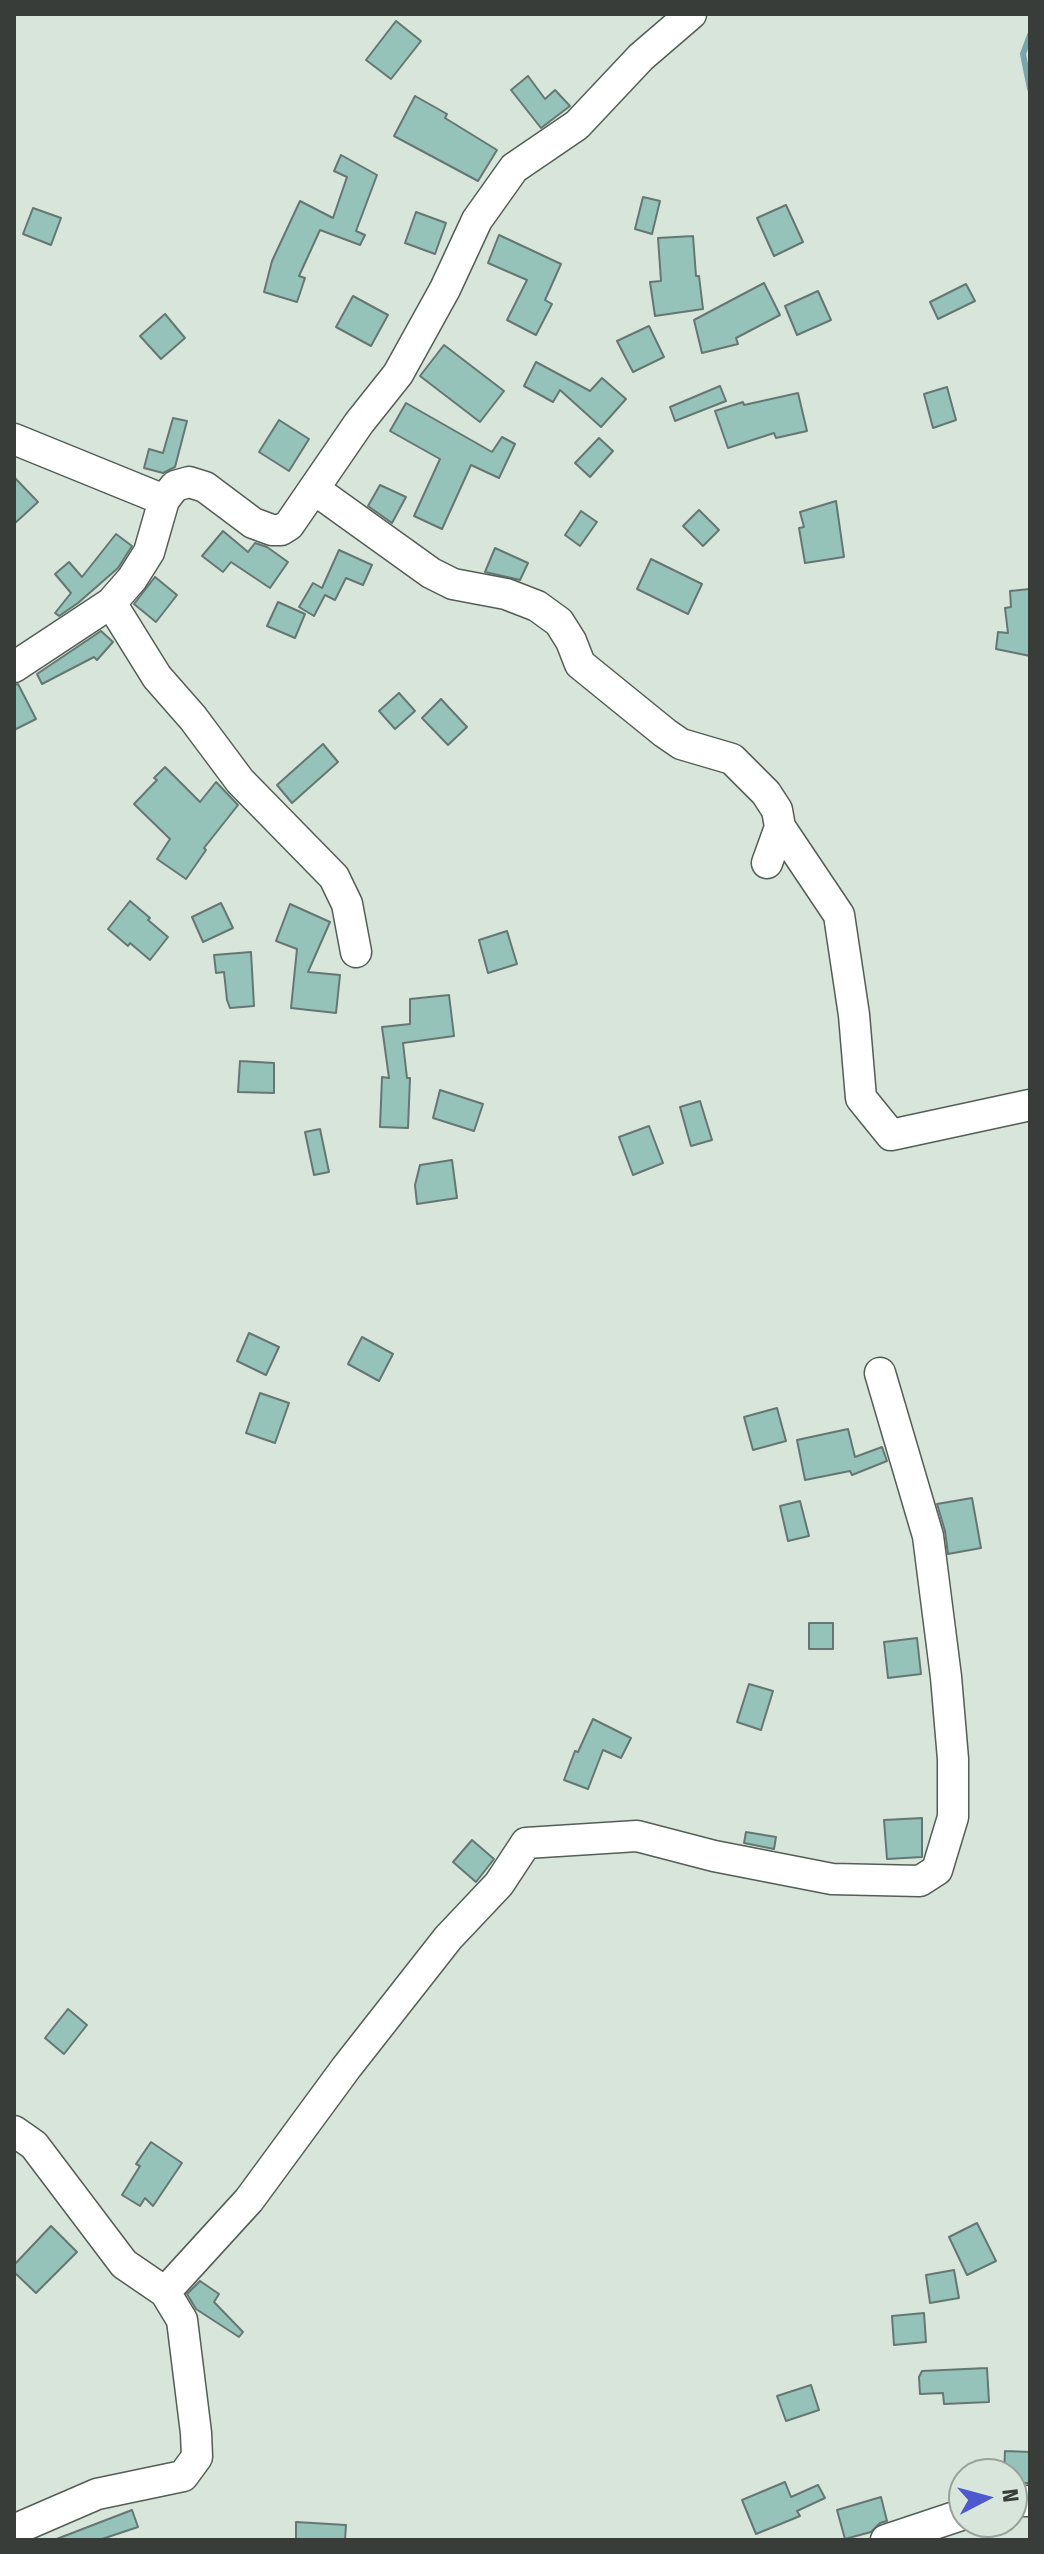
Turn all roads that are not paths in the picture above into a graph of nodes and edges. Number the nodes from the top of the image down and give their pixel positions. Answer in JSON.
{"nodes":[{"id":1,"x":691,"y":14,"type":"edge"},
{"id":2,"x":14,"y":439,"type":"edge"},
{"id":3,"x":314,"y":489,"type":"junction"},
{"id":4,"x":164,"y":500,"type":"junction"},
{"id":5,"x":111,"y":603,"type":"junction"},
{"id":6,"x":14,"y":667,"type":"edge"},
{"id":7,"x":780,"y":827,"type":"junction"},
{"id":8,"x":767,"y":863,"type":"dead end"},
{"id":9,"x":356,"y":952,"type":"dead end"},
{"id":10,"x":1030,"y":1105,"type":"edge"},
{"id":11,"x":880,"y":1373,"type":"dead end"},
{"id":12,"x":14,"y":2131,"type":"edge"},
{"id":13,"x":165,"y":2292,"type":"junction"},
{"id":14,"x":948,"y":2519,"type":"edge"},
{"id":15,"x":14,"y":2536,"type":"edge"},
{"id":16,"x":886,"y":2540,"type":"edge"}],
"edges":[{"from":1,"to":3,"type":"street"},
{"from":2,"to":4,"type":"street"},
{"from":3,"to":4,"type":"street"},
{"from":3,"to":7,"type":"street"},
{"from":4,"to":5,"type":"street"},
{"from":5,"to":6,"type":"street"},
{"from":5,"to":9,"type":"street"},
{"from":7,"to":8,"type":"street"},
{"from":7,"to":10,"type":"street"},
{"from":11,"to":13,"type":"street"},
{"from":12,"to":13,"type":"street"},
{"from":13,"to":15,"type":"street"},
{"from":14,"to":16,"type":"street"}]}
